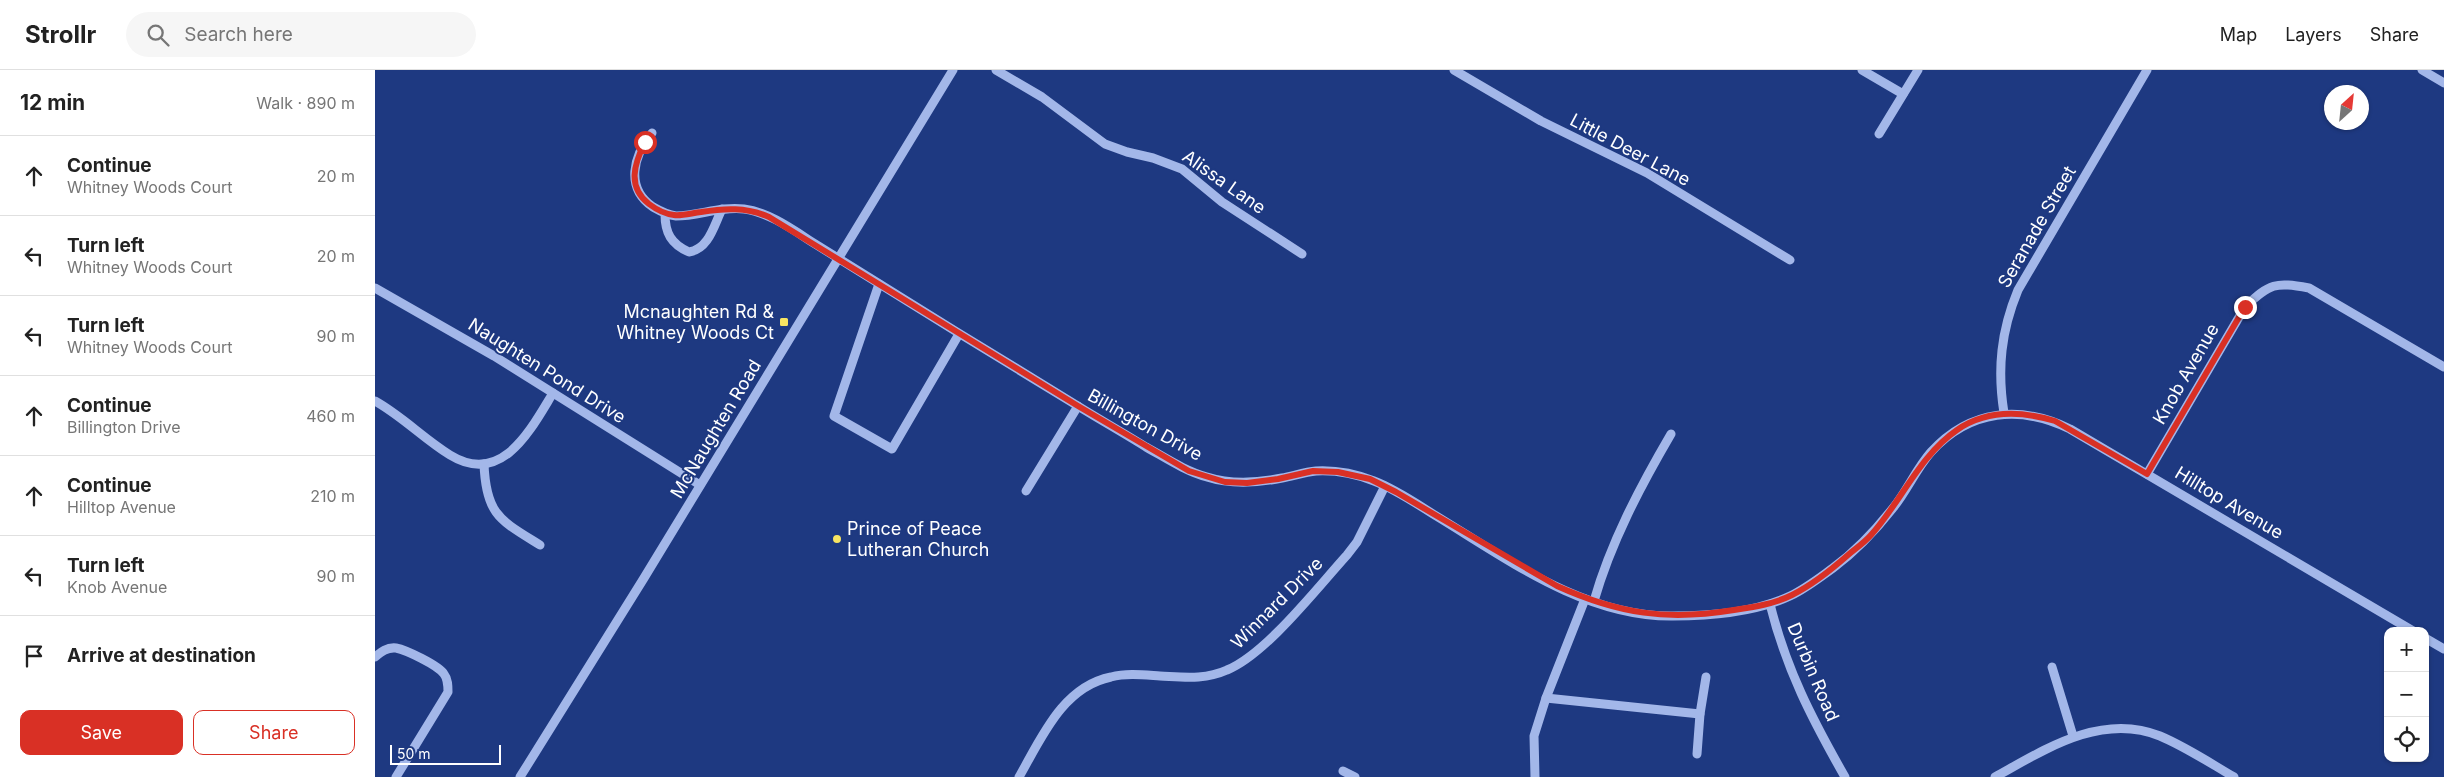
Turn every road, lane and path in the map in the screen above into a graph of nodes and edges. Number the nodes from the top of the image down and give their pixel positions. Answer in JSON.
{"nodes":[{"id":1,"x":953,"y":70,"type":"edge"},
{"id":2,"x":996,"y":70,"type":"edge"},
{"id":3,"x":1862,"y":70,"type":"edge"},
{"id":4,"x":1918,"y":70,"type":"edge"},
{"id":5,"x":2147,"y":70,"type":"edge"},
{"id":6,"x":2422,"y":70,"type":"edge"},
{"id":7,"x":1460,"y":72,"type":"edge"},
{"id":8,"x":2444,"y":83,"type":"edge"},
{"id":9,"x":1903,"y":94,"type":"junction"},
{"id":10,"x":652,"y":133,"type":"dead end"},
{"id":11,"x":1879,"y":134,"type":"dead end"},
{"id":12,"x":722,"y":209,"type":"junction"},
{"id":13,"x":665,"y":214,"type":"junction"},
{"id":14,"x":1302,"y":254,"type":"dead end"},
{"id":15,"x":839,"y":259,"type":"junction"},
{"id":16,"x":1790,"y":260,"type":"dead end"},
{"id":17,"x":879,"y":284,"type":"junction"},
{"id":18,"x":375,"y":288,"type":"edge"},
{"id":19,"x":959,"y":334,"type":"junction"},
{"id":20,"x":2444,"y":367,"type":"edge"},
{"id":21,"x":553,"y":393,"type":"junction"},
{"id":22,"x":375,"y":401,"type":"edge"},
{"id":23,"x":1078,"y":406,"type":"junction"},
{"id":24,"x":2004,"y":413,"type":"junction"},
{"id":25,"x":1671,"y":434,"type":"dead end"},
{"id":26,"x":484,"y":464,"type":"junction"},
{"id":27,"x":2147,"y":474,"type":"junction"},
{"id":28,"x":700,"y":485,"type":"junction"},
{"id":29,"x":1385,"y":486,"type":"junction"},
{"id":30,"x":1026,"y":491,"type":"dead end"},
{"id":31,"x":540,"y":545,"type":"dead end"},
{"id":32,"x":1589,"y":600,"type":"junction"},
{"id":33,"x":1770,"y":604,"type":"junction"},
{"id":34,"x":2406,"y":627,"type":"edge"},
{"id":35,"x":2429,"y":640,"type":"edge"},
{"id":36,"x":2444,"y":649,"type":"edge"},
{"id":37,"x":375,"y":657,"type":"edge"},
{"id":38,"x":2052,"y":667,"type":"dead end"},
{"id":39,"x":1706,"y":678,"type":"dead end"},
{"id":40,"x":1546,"y":698,"type":"junction"},
{"id":41,"x":1700,"y":714,"type":"junction"},
{"id":42,"x":2073,"y":736,"type":"junction"},
{"id":43,"x":1697,"y":754,"type":"dead end"},
{"id":44,"x":1343,"y":771,"type":"dead end"},
{"id":45,"x":1020,"y":776,"type":"edge"},
{"id":46,"x":395,"y":777,"type":"edge"},
{"id":47,"x":520,"y":777,"type":"edge"},
{"id":48,"x":1355,"y":777,"type":"edge"},
{"id":49,"x":1535,"y":777,"type":"edge"},
{"id":50,"x":1845,"y":777,"type":"edge"},
{"id":51,"x":1995,"y":777,"type":"edge"},
{"id":52,"x":2234,"y":777,"type":"edge"}],
"edges":[{"from":1,"to":15,"type":"street","name":"McNaughten Road"},
{"from":2,"to":14,"type":"street","name":"Alissa Lane"},
{"from":3,"to":9,"type":"street"},
{"from":4,"to":9,"type":"street"},
{"from":5,"to":24,"type":"street","name":"Seranade Street"},
{"from":6,"to":8,"type":"street"},
{"from":7,"to":16,"type":"street","name":"Little Deer Lane"},
{"from":9,"to":11,"type":"street"},
{"from":10,"to":13,"type":"street"},
{"from":12,"to":13,"type":"street","name":"Billington Drive"},
{"from":12,"to":13,"type":"street"},
{"from":12,"to":15,"type":"street","name":"Billington Drive"},
{"from":15,"to":17,"type":"street","name":"Billington Drive"},
{"from":15,"to":28,"type":"street","name":"McNaughten Road"},
{"from":17,"to":19,"type":"street","name":"Billington Drive"},
{"from":17,"to":19,"type":"street"},
{"from":18,"to":21,"type":"street","name":"Naughten Pond Drive"},
{"from":19,"to":23,"type":"street","name":"Billington Drive"},
{"from":20,"to":27,"type":"street","name":"Knob Avenue"},
{"from":21,"to":26,"type":"street"},
{"from":21,"to":28,"type":"street","name":"Naughten Pond Drive"},
{"from":22,"to":26,"type":"street"},
{"from":23,"to":29,"type":"street","name":"Billington Drive"},
{"from":23,"to":30,"type":"street"},
{"from":24,"to":27,"type":"street","name":"Hilltop Avenue"},
{"from":24,"to":33,"type":"street","name":"Hilltop Avenue"},
{"from":25,"to":32,"type":"street"},
{"from":26,"to":31,"type":"street"},
{"from":27,"to":34,"type":"street","name":"Hilltop Avenue"},
{"from":28,"to":47,"type":"street","name":"McNaughten Road"},
{"from":29,"to":32,"type":"street","name":"Billington Drive"},
{"from":29,"to":45,"type":"street","name":"Winnard Drive"},
{"from":32,"to":33,"type":"street","name":"Billington Drive"},
{"from":32,"to":40,"type":"street"},
{"from":33,"to":50,"type":"street","name":"Durbin Road"},
{"from":35,"to":36,"type":"street"},
{"from":37,"to":46,"type":"street"},
{"from":38,"to":42,"type":"street"},
{"from":39,"to":41,"type":"street"},
{"from":40,"to":41,"type":"street"},
{"from":40,"to":49,"type":"street"},
{"from":41,"to":43,"type":"street"},
{"from":42,"to":51,"type":"street"},
{"from":42,"to":52,"type":"street"},
{"from":44,"to":48,"type":"street"}]}
